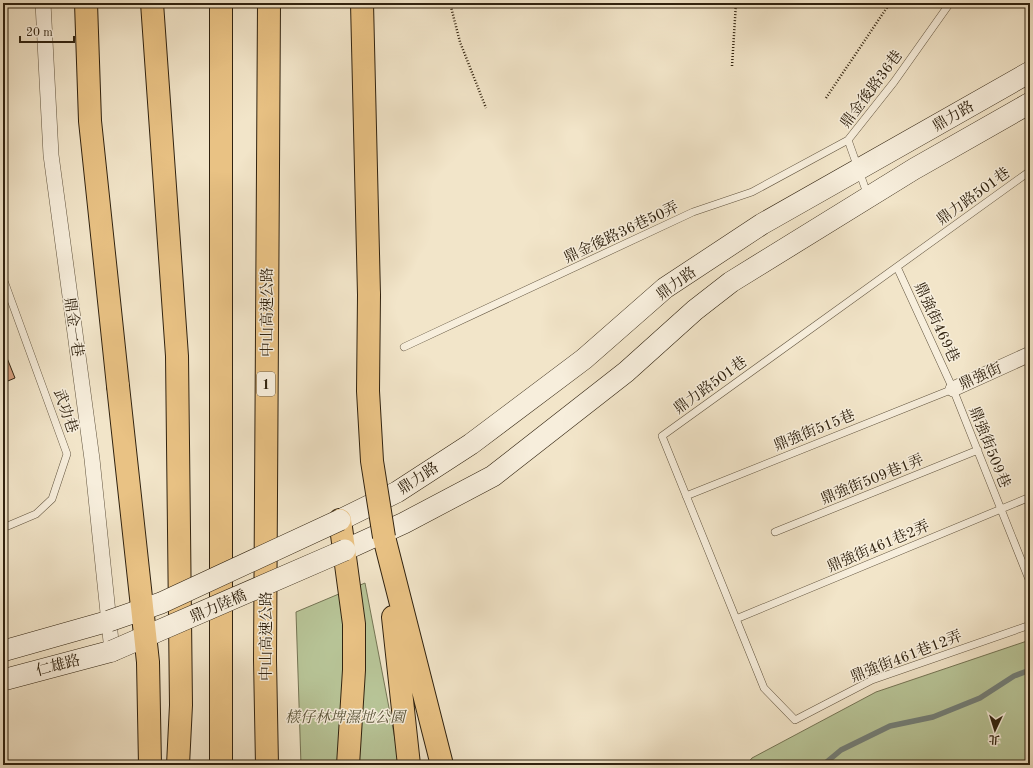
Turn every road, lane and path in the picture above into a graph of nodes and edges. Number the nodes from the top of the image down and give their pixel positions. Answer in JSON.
{"nodes":[{"id":1,"x":43,"y":3,"type":"edge"},
{"id":2,"x":86,"y":3,"type":"edge"},
{"id":3,"x":152,"y":3,"type":"edge"},
{"id":4,"x":221,"y":3,"type":"edge"},
{"id":5,"x":269,"y":3,"type":"edge"},
{"id":6,"x":362,"y":3,"type":"edge"},
{"id":7,"x":450,"y":3,"type":"edge"},
{"id":8,"x":736,"y":3,"type":"edge"},
{"id":9,"x":890,"y":3,"type":"edge"},
{"id":10,"x":950,"y":3,"type":"edge"},
{"id":11,"x":732,"y":66,"type":"dead end"},
{"id":12,"x":1030,"y":72,"type":"edge"},
{"id":13,"x":826,"y":98,"type":"dead end"},
{"id":14,"x":1030,"y":103,"type":"edge"},
{"id":15,"x":486,"y":108,"type":"dead end"},
{"id":16,"x":848,"y":140,"type":"junction"},
{"id":17,"x":859,"y":170,"type":"junction"},
{"id":18,"x":1030,"y":171,"type":"edge"},
{"id":19,"x":868,"y":197,"type":"junction"},
{"id":20,"x":897,"y":267,"type":"junction"},
{"id":21,"x":3,"y":278,"type":"edge"},
{"id":22,"x":404,"y":347,"type":"dead end"},
{"id":23,"x":1030,"y":354,"type":"edge"},
{"id":24,"x":953,"y":389,"type":"junction"},
{"id":25,"x":978,"y":450,"type":"junction"},
{"id":26,"x":686,"y":496,"type":"junction"},
{"id":27,"x":1030,"y":497,"type":"edge"},
{"id":28,"x":1001,"y":508,"type":"junction"},
{"id":29,"x":340,"y":520,"type":"junction"},
{"id":30,"x":3,"y":528,"type":"edge"},
{"id":31,"x":775,"y":532,"type":"dead end"},
{"id":32,"x":384,"y":536,"type":"junction"},
{"id":33,"x":345,"y":550,"type":"junction"},
{"id":34,"x":1030,"y":582,"type":"edge"},
{"id":35,"x":736,"y":619,"type":"junction"},
{"id":36,"x":109,"y":621,"type":"junction"},
{"id":37,"x":1030,"y":625,"type":"edge"},
{"id":38,"x":112,"y":650,"type":"junction"},
{"id":39,"x":3,"y":651,"type":"edge"},
{"id":40,"x":3,"y":680,"type":"edge"},
{"id":41,"x":794,"y":720,"type":"joint"},
{"id":42,"x":150,"y":765,"type":"edge"},
{"id":43,"x":178,"y":765,"type":"edge"},
{"id":44,"x":221,"y":765,"type":"edge"},
{"id":45,"x":267,"y":765,"type":"edge"},
{"id":46,"x":348,"y":765,"type":"edge"},
{"id":47,"x":409,"y":765,"type":"edge"},
{"id":48,"x":442,"y":765,"type":"edge"}],
"edges":[{"from":1,"to":36,"type":"street","name":"鼎金一巷"},
{"from":2,"to":42,"type":"highway","bridge":true},
{"from":3,"to":43,"type":"highway"},
{"from":4,"to":44,"type":"highway"},
{"from":5,"to":45,"type":"highway","name":"中山高速公路","number":"1"},
{"from":6,"to":32,"type":"highway","bridge":true},
{"from":7,"to":15,"type":"path"},
{"from":8,"to":11,"type":"path"},
{"from":9,"to":13,"type":"path"},
{"from":10,"to":16,"type":"lane","name":"鼎金後路36巷"},
{"from":12,"to":17,"type":"street","name":"鼎力路"},
{"from":14,"to":19,"type":"street","name":"鼎力路"},
{"from":16,"to":17,"type":"lane","name":"鼎金後路36巷"},
{"from":16,"to":22,"type":"lane","name":"鼎金後路36巷50弄"},
{"from":17,"to":19,"type":"lane","name":"鼎金後路36巷"},
{"from":17,"to":29,"type":"street","name":"鼎力路"},
{"from":18,"to":20,"type":"lane","name":"鼎力路501巷"},
{"from":19,"to":33,"type":"street","name":"鼎力路"},
{"from":20,"to":24,"type":"lane","name":"鼎強街469巷"},
{"from":20,"to":26,"type":"lane","name":"鼎力路501巷"},
{"from":21,"to":30,"type":"lane","name":"武功巷"},
{"from":23,"to":24,"type":"street","name":"鼎強街"},
{"from":24,"to":25,"type":"lane","name":"鼎強街509巷"},
{"from":24,"to":26,"type":"lane","name":"鼎強街515巷"},
{"from":25,"to":28,"type":"lane","name":"鼎強街509巷"},
{"from":25,"to":31,"type":"lane","name":"鼎強街509巷1弄"},
{"from":26,"to":35,"type":"lane","name":"鼎力路501巷"},
{"from":27,"to":28,"type":"lane","name":"鼎強街461巷2弄"},
{"from":28,"to":34,"type":"lane","name":"鼎強街509巷"},
{"from":28,"to":35,"type":"lane","name":"鼎強街461巷2弄"},
{"from":29,"to":33,"type":"highway"},
{"from":29,"to":36,"type":"street","name":"鼎力陸橋","bridge":true},
{"from":32,"to":47,"type":"highway"},
{"from":32,"to":48,"type":"highway"},
{"from":33,"to":38,"type":"street","name":"鼎力陸橋","bridge":true},
{"from":33,"to":46,"type":"highway"},
{"from":35,"to":41,"type":"lane","name":"鼎力路501巷"},
{"from":36,"to":38,"type":"street","name":"鼎金一巷"},
{"from":36,"to":39,"type":"street","name":"仁雄路"},
{"from":37,"to":41,"type":"lane","name":"鼎強街461巷12弄"},
{"from":38,"to":40,"type":"street","name":"仁雄路"}]}
